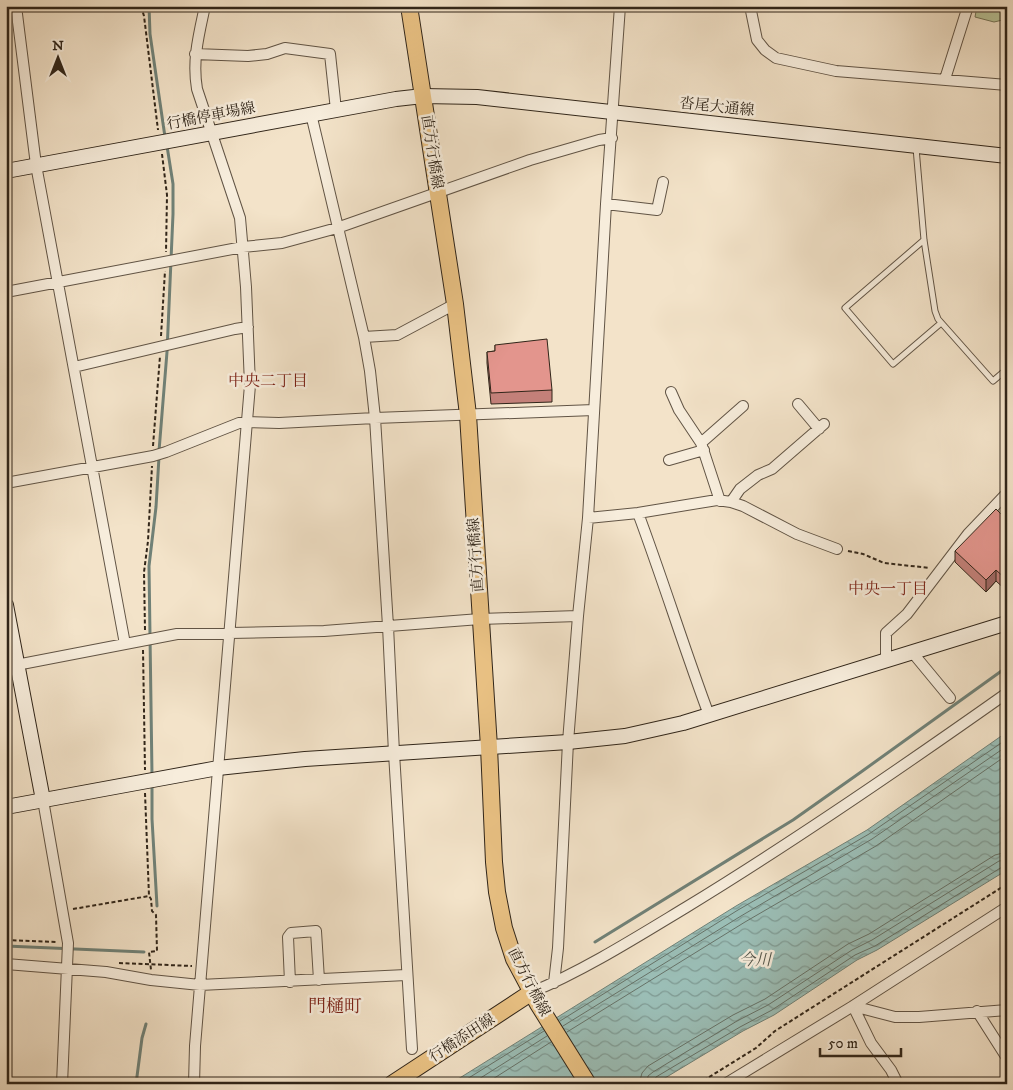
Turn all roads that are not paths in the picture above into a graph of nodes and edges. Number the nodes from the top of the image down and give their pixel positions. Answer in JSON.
{"nodes":[{"id":1,"x":16,"y":6,"type":"edge"},
{"id":2,"x":205,"y":6,"type":"edge"},
{"id":3,"x":410,"y":6,"type":"edge"},
{"id":4,"x":620,"y":6,"type":"edge"},
{"id":5,"x":750,"y":6,"type":"edge"},
{"id":6,"x":968,"y":6,"type":"edge"},
{"id":7,"x":195,"y":54,"type":"junction"},
{"id":8,"x":945,"y":79,"type":"junction"},
{"id":9,"x":1007,"y":85,"type":"edge"},
{"id":10,"x":423,"y":96,"type":"junction"},
{"id":11,"x":336,"y":110,"type":"junction"},
{"id":12,"x":614,"y":112,"type":"junction"},
{"id":13,"x":311,"y":114,"type":"junction"},
{"id":14,"x":212,"y":133,"type":"junction"},
{"id":15,"x":612,"y":138,"type":"junction"},
{"id":16,"x":915,"y":146,"type":"junction"},
{"id":17,"x":1007,"y":156,"type":"edge"},
{"id":18,"x":36,"y":166,"type":"junction"},
{"id":19,"x":6,"y":171,"type":"edge"},
{"id":20,"x":663,"y":182,"type":"dead end"},
{"id":21,"x":438,"y":192,"type":"junction"},
{"id":22,"x":606,"y":204,"type":"junction"},
{"id":23,"x":337,"y":228,"type":"junction"},
{"id":24,"x":924,"y":240,"type":"junction"},
{"id":25,"x":243,"y":247,"type":"junction"},
{"id":26,"x":58,"y":282,"type":"junction"},
{"id":27,"x":6,"y":292,"type":"edge"},
{"id":28,"x":455,"y":304,"type":"junction"},
{"id":29,"x":941,"y":323,"type":"junction"},
{"id":30,"x":248,"y":327,"type":"junction"},
{"id":31,"x":364,"y":337,"type":"junction"},
{"id":32,"x":74,"y":367,"type":"junction"},
{"id":33,"x":1007,"y":369,"type":"edge"},
{"id":34,"x":671,"y":392,"type":"dead end"},
{"id":35,"x":798,"y":404,"type":"dead end"},
{"id":36,"x":743,"y":406,"type":"dead end"},
{"id":37,"x":594,"y":410,"type":"junction"},
{"id":38,"x":468,"y":415,"type":"junction"},
{"id":39,"x":374,"y":418,"type":"junction"},
{"id":40,"x":248,"y":422,"type":"junction"},
{"id":41,"x":702,"y":446,"type":"junction"},
{"id":42,"x":669,"y":460,"type":"dead end"},
{"id":43,"x":92,"y":467,"type":"junction"},
{"id":44,"x":6,"y":483,"type":"edge"},
{"id":45,"x":1007,"y":492,"type":"edge"},
{"id":46,"x":720,"y":501,"type":"junction"},
{"id":47,"x":731,"y":502,"type":"junction"},
{"id":48,"x":638,"y":513,"type":"junction"},
{"id":49,"x":588,"y":518,"type":"junction"},
{"id":50,"x":837,"y":549,"type":"road end"},
{"id":51,"x":6,"y":605,"type":"edge"},
{"id":52,"x":578,"y":616,"type":"junction"},
{"id":53,"x":480,"y":619,"type":"junction"},
{"id":54,"x":1007,"y":623,"type":"edge"},
{"id":55,"x":388,"y":626,"type":"junction"},
{"id":56,"x":230,"y":634,"type":"junction"},
{"id":57,"x":125,"y":644,"type":"junction"},
{"id":58,"x":912,"y":652,"type":"junction"},
{"id":59,"x":886,"y":660,"type":"junction"},
{"id":60,"x":12,"y":666,"type":"edge"},
{"id":61,"x":1007,"y":693,"type":"edge"},
{"id":62,"x":950,"y":698,"type":"dead end"},
{"id":63,"x":709,"y":715,"type":"junction"},
{"id":64,"x":568,"y":742,"type":"junction"},
{"id":65,"x":488,"y":747,"type":"junction"},
{"id":66,"x":394,"y":753,"type":"junction"},
{"id":67,"x":218,"y":768,"type":"junction"},
{"id":68,"x":42,"y":800,"type":"junction"},
{"id":69,"x":6,"y":807,"type":"edge"},
{"id":70,"x":1007,"y":907,"type":"edge"},
{"id":71,"x":6,"y":964,"type":"edge"},
{"id":72,"x":68,"y":969,"type":"junction"},
{"id":73,"x":406,"y":975,"type":"junction"},
{"id":74,"x":319,"y":980,"type":"junction"},
{"id":75,"x":290,"y":982,"type":"junction"},
{"id":76,"x":554,"y":983,"type":"junction"},
{"id":77,"x":200,"y":985,"type":"junction"},
{"id":78,"x":535,"y":998,"type":"junction"},
{"id":79,"x":853,"y":1006,"type":"junction"},
{"id":80,"x":1007,"y":1010,"type":"edge"},
{"id":81,"x":977,"y":1011,"type":"junction"},
{"id":82,"x":412,"y":1049,"type":"dead end"},
{"id":83,"x":1007,"y":1058,"type":"edge"},
{"id":84,"x":62,"y":1084,"type":"edge"},
{"id":85,"x":194,"y":1084,"type":"edge"},
{"id":86,"x":392,"y":1084,"type":"edge"},
{"id":87,"x":588,"y":1084,"type":"edge"},
{"id":88,"x":726,"y":1084,"type":"edge"},
{"id":89,"x":898,"y":1084,"type":"edge"}],
"edges":[{"from":1,"to":18,"type":"street"},
{"from":2,"to":7,"type":"street"},
{"from":3,"to":10,"type":"main road","name":"直方行橋線"},
{"from":4,"to":12,"type":"street"},
{"from":5,"to":8,"type":"street"},
{"from":6,"to":8,"type":"street"},
{"from":7,"to":11,"type":"street"},
{"from":7,"to":14,"type":"street"},
{"from":8,"to":9,"type":"street"},
{"from":10,"to":11,"type":"street","name":"行橋停車場線"},
{"from":10,"to":12,"type":"street","name":"沓尾大通線"},
{"from":10,"to":21,"type":"main road","name":"直方行橋線"},
{"from":11,"to":13,"type":"street","name":"行橋停車場線"},
{"from":12,"to":15,"type":"street"},
{"from":12,"to":16,"type":"street","name":"沓尾大通線"},
{"from":13,"to":14,"type":"street","name":"行橋停車場線"},
{"from":13,"to":23,"type":"street"},
{"from":14,"to":18,"type":"street","name":"行橋停車場線"},
{"from":14,"to":25,"type":"street"},
{"from":15,"to":21,"type":"street"},
{"from":15,"to":22,"type":"street"},
{"from":16,"to":17,"type":"street","name":"沓尾大通線"},
{"from":16,"to":24,"type":"lane"},
{"from":18,"to":19,"type":"street","name":"行橋停車場線"},
{"from":18,"to":26,"type":"street"},
{"from":20,"to":22,"type":"street"},
{"from":21,"to":23,"type":"street"},
{"from":21,"to":28,"type":"main road","name":"直方行橋線"},
{"from":22,"to":37,"type":"street"},
{"from":23,"to":25,"type":"street"},
{"from":23,"to":31,"type":"street"},
{"from":24,"to":29,"type":"lane"},
{"from":24,"to":29,"type":"lane"},
{"from":25,"to":26,"type":"street"},
{"from":25,"to":30,"type":"street"},
{"from":26,"to":27,"type":"street"},
{"from":26,"to":32,"type":"street"},
{"from":28,"to":31,"type":"street"},
{"from":28,"to":38,"type":"main road","name":"直方行橋線"},
{"from":29,"to":33,"type":"lane"},
{"from":30,"to":32,"type":"street"},
{"from":30,"to":40,"type":"street"},
{"from":31,"to":39,"type":"street"},
{"from":32,"to":43,"type":"street"},
{"from":34,"to":41,"type":"street"},
{"from":35,"to":47,"type":"street"},
{"from":36,"to":41,"type":"street"},
{"from":37,"to":38,"type":"street"},
{"from":37,"to":49,"type":"street"},
{"from":38,"to":39,"type":"street"},
{"from":38,"to":53,"type":"main road","name":"直方行橋線"},
{"from":39,"to":40,"type":"street"},
{"from":39,"to":55,"type":"street"},
{"from":40,"to":43,"type":"street"},
{"from":40,"to":56,"type":"street"},
{"from":41,"to":42,"type":"street"},
{"from":41,"to":46,"type":"street"},
{"from":43,"to":44,"type":"street"},
{"from":43,"to":57,"type":"street"},
{"from":45,"to":59,"type":"street"},
{"from":46,"to":47,"type":"street"},
{"from":46,"to":48,"type":"street"},
{"from":47,"to":50,"type":"street"},
{"from":48,"to":49,"type":"street"},
{"from":48,"to":63,"type":"street"},
{"from":49,"to":52,"type":"street"},
{"from":51,"to":60,"type":"street"},
{"from":52,"to":53,"type":"street"},
{"from":52,"to":64,"type":"street"},
{"from":53,"to":55,"type":"street"},
{"from":53,"to":65,"type":"main road","name":"直方行橋線"},
{"from":54,"to":58,"type":"street"},
{"from":55,"to":56,"type":"street"},
{"from":55,"to":66,"type":"street"},
{"from":56,"to":57,"type":"street"},
{"from":56,"to":67,"type":"street"},
{"from":57,"to":60,"type":"street"},
{"from":58,"to":59,"type":"street"},
{"from":58,"to":62,"type":"street"},
{"from":59,"to":63,"type":"street"},
{"from":60,"to":68,"type":"street"},
{"from":61,"to":76,"type":"street"},
{"from":63,"to":64,"type":"street"},
{"from":64,"to":65,"type":"street"},
{"from":64,"to":76,"type":"street"},
{"from":65,"to":66,"type":"street"},
{"from":65,"to":78,"type":"main road","name":"直方行橋線"},
{"from":66,"to":67,"type":"street"},
{"from":66,"to":73,"type":"street"},
{"from":67,"to":68,"type":"street"},
{"from":67,"to":77,"type":"street"},
{"from":68,"to":69,"type":"street"},
{"from":68,"to":72,"type":"street"},
{"from":70,"to":79,"type":"street"},
{"from":71,"to":72,"type":"street"},
{"from":72,"to":77,"type":"street"},
{"from":72,"to":84,"type":"street"},
{"from":73,"to":74,"type":"street"},
{"from":73,"to":82,"type":"street"},
{"from":74,"to":75,"type":"street"},
{"from":74,"to":75,"type":"street"},
{"from":75,"to":77,"type":"street"},
{"from":76,"to":78,"type":"street"},
{"from":77,"to":85,"type":"street"},
{"from":78,"to":86,"type":"main road","name":"行橋添田線"},
{"from":78,"to":87,"type":"main road","name":"直方行橋線"},
{"from":79,"to":81,"type":"street"},
{"from":79,"to":88,"type":"street"},
{"from":79,"to":89,"type":"street"},
{"from":80,"to":81,"type":"street"},
{"from":81,"to":83,"type":"street"}]}
